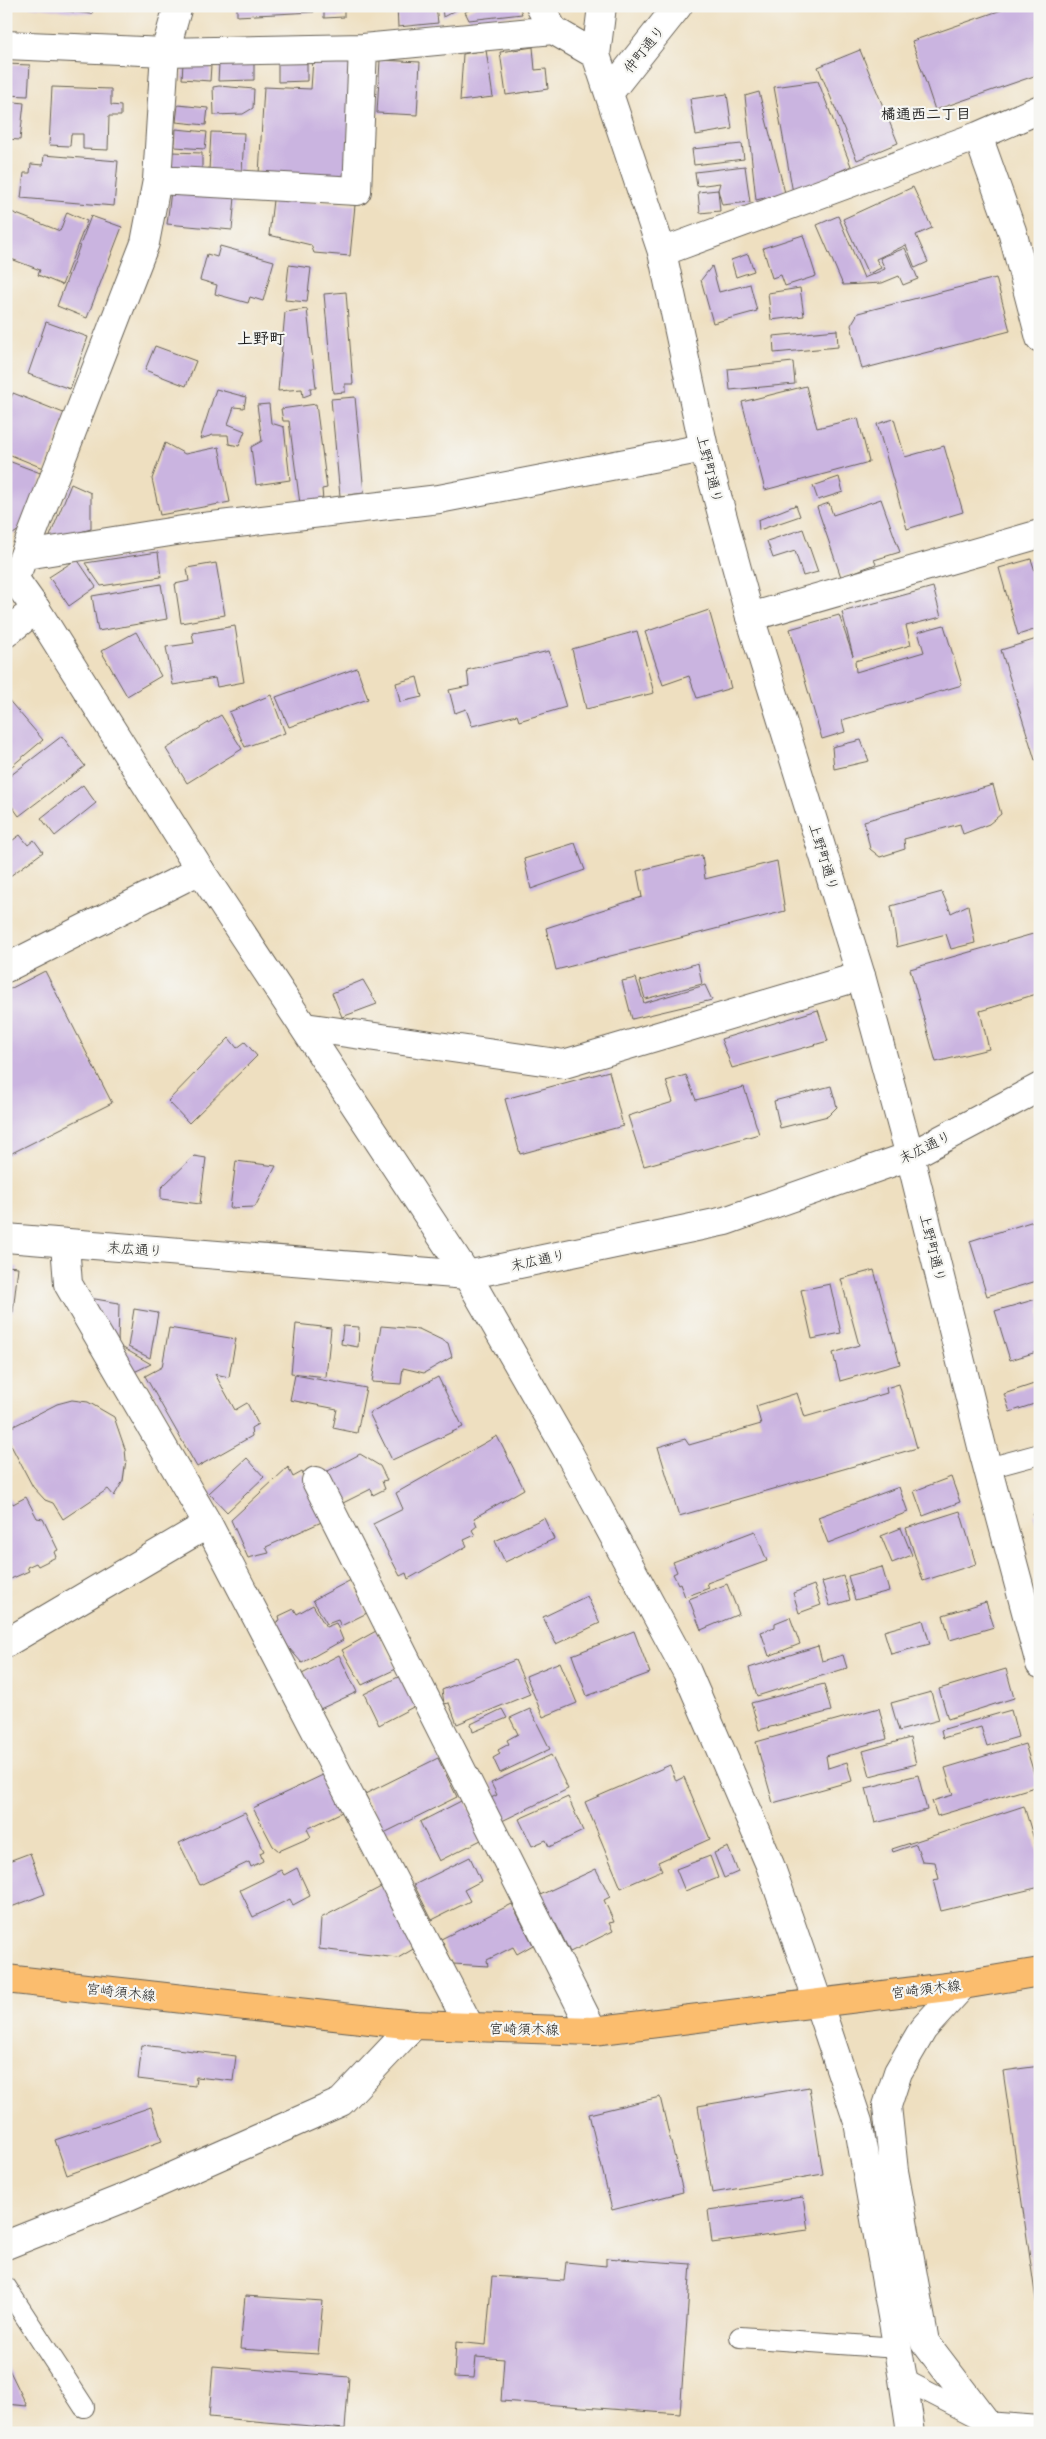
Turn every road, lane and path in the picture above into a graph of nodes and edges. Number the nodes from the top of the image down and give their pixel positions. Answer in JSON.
{"nodes":[{"id":1,"x":178,"y":6,"type":"edge"},
{"id":2,"x":540,"y":6,"type":"edge"},
{"id":3,"x":602,"y":6,"type":"edge"},
{"id":4,"x":678,"y":6,"type":"edge"},
{"id":5,"x":553,"y":30,"type":"junction"},
{"id":6,"x":6,"y":45,"type":"edge"},
{"id":7,"x":363,"y":48,"type":"junction"},
{"id":8,"x":165,"y":52,"type":"junction"},
{"id":9,"x":596,"y":55,"type":"junction"},
{"id":10,"x":609,"y":93,"type":"junction"},
{"id":11,"x":1040,"y":109,"type":"edge"},
{"id":12,"x":978,"y":136,"type":"junction"},
{"id":13,"x":158,"y":180,"type":"junction"},
{"id":14,"x":662,"y":252,"type":"junction"},
{"id":15,"x":1040,"y":338,"type":"edge"},
{"id":16,"x":704,"y":448,"type":"junction"},
{"id":17,"x":1040,"y":534,"type":"edge"},
{"id":18,"x":15,"y":568,"type":"edge"},
{"id":19,"x":36,"y":609,"type":"junction"},
{"id":20,"x":750,"y":617,"type":"junction"},
{"id":21,"x":6,"y":633,"type":"edge"},
{"id":22,"x":200,"y":870,"type":"junction"},
{"id":23,"x":6,"y":968,"type":"edge"},
{"id":24,"x":861,"y":976,"type":"junction"},
{"id":25,"x":304,"y":1027,"type":"junction"},
{"id":26,"x":1040,"y":1087,"type":"edge"},
{"id":27,"x":910,"y":1156,"type":"junction"},
{"id":28,"x":6,"y":1238,"type":"edge"},
{"id":29,"x":65,"y":1244,"type":"junction"},
{"id":30,"x":467,"y":1275,"type":"junction"},
{"id":31,"x":1040,"y":1454,"type":"edge"},
{"id":32,"x":988,"y":1468,"type":"junction"},
{"id":33,"x":316,"y":1480,"type":"dead end"},
{"id":34,"x":208,"y":1524,"type":"junction"},
{"id":35,"x":6,"y":1644,"type":"edge"},
{"id":36,"x":1040,"y":1664,"type":"edge"},
{"id":37,"x":1040,"y":1972,"type":"edge"},
{"id":38,"x":6,"y":1979,"type":"edge"},
{"id":39,"x":963,"y":1985,"type":"junction"},
{"id":40,"x":818,"y":2002,"type":"junction"},
{"id":41,"x":414,"y":2025,"type":"junction"},
{"id":42,"x":470,"y":2028,"type":"junction"},
{"id":43,"x":593,"y":2031,"type":"junction"},
{"id":44,"x":6,"y":2245,"type":"edge"},
{"id":45,"x":6,"y":2287,"type":"edge"},
{"id":46,"x":740,"y":2337,"type":"dead end"},
{"id":47,"x":898,"y":2348,"type":"junction"},
{"id":48,"x":904,"y":2379,"type":"junction"},
{"id":49,"x":84,"y":2407,"type":"dead end"},
{"id":50,"x":986,"y":2422,"type":"junction"},
{"id":51,"x":1040,"y":2426,"type":"edge"},
{"id":52,"x":910,"y":2433,"type":"edge"}],
"edges":[{"from":1,"to":8,"type":"street"},
{"from":2,"to":5,"type":"street"},
{"from":3,"to":9,"type":"street","name":"上野町通り"},
{"from":4,"to":10,"type":"street","name":"仲町通り"},
{"from":5,"to":7,"type":"street"},
{"from":5,"to":9,"type":"street"},
{"from":6,"to":8,"type":"street"},
{"from":7,"to":8,"type":"street"},
{"from":7,"to":13,"type":"street"},
{"from":8,"to":13,"type":"street"},
{"from":9,"to":10,"type":"street","name":"上野町通り"},
{"from":10,"to":14,"type":"street","name":"上野町通り"},
{"from":11,"to":12,"type":"street"},
{"from":12,"to":14,"type":"street"},
{"from":12,"to":15,"type":"street"},
{"from":13,"to":18,"type":"street"},
{"from":14,"to":16,"type":"street","name":"上野町通り"},
{"from":16,"to":18,"type":"street"},
{"from":16,"to":20,"type":"street","name":"上野町通り"},
{"from":17,"to":20,"type":"street"},
{"from":18,"to":19,"type":"street"},
{"from":19,"to":21,"type":"street"},
{"from":19,"to":22,"type":"street"},
{"from":20,"to":24,"type":"street","name":"上野町通り"},
{"from":22,"to":23,"type":"street"},
{"from":22,"to":25,"type":"street"},
{"from":24,"to":25,"type":"street"},
{"from":24,"to":27,"type":"street","name":"上野町通り"},
{"from":25,"to":30,"type":"street"},
{"from":26,"to":27,"type":"street","name":"末広通り"},
{"from":27,"to":30,"type":"street","name":"末広通り"},
{"from":27,"to":32,"type":"street","name":"上野町通り"},
{"from":28,"to":29,"type":"street","name":"末広通り"},
{"from":29,"to":30,"type":"street","name":"末広通り"},
{"from":29,"to":34,"type":"street"},
{"from":30,"to":40,"type":"street"},
{"from":31,"to":32,"type":"lane"},
{"from":32,"to":36,"type":"street","name":"上野町通り"},
{"from":33,"to":43,"type":"street"},
{"from":34,"to":35,"type":"street"},
{"from":34,"to":42,"type":"street"},
{"from":37,"to":39,"type":"main road","name":"宮崎須木線"},
{"from":38,"to":41,"type":"main road","name":"宮崎須木線"},
{"from":39,"to":40,"type":"main road","name":"宮崎須木線"},
{"from":39,"to":50,"type":"street"},
{"from":40,"to":43,"type":"main road","name":"宮崎須木線"},
{"from":40,"to":47,"type":"street"},
{"from":41,"to":42,"type":"main road","name":"宮崎須木線"},
{"from":41,"to":44,"type":"street"},
{"from":42,"to":43,"type":"main road","name":"宮崎須木線"},
{"from":45,"to":49,"type":"lane"},
{"from":46,"to":47,"type":"lane"},
{"from":47,"to":48,"type":"street"},
{"from":48,"to":50,"type":"lane"},
{"from":48,"to":52,"type":"street"},
{"from":50,"to":51,"type":"lane"}]}
